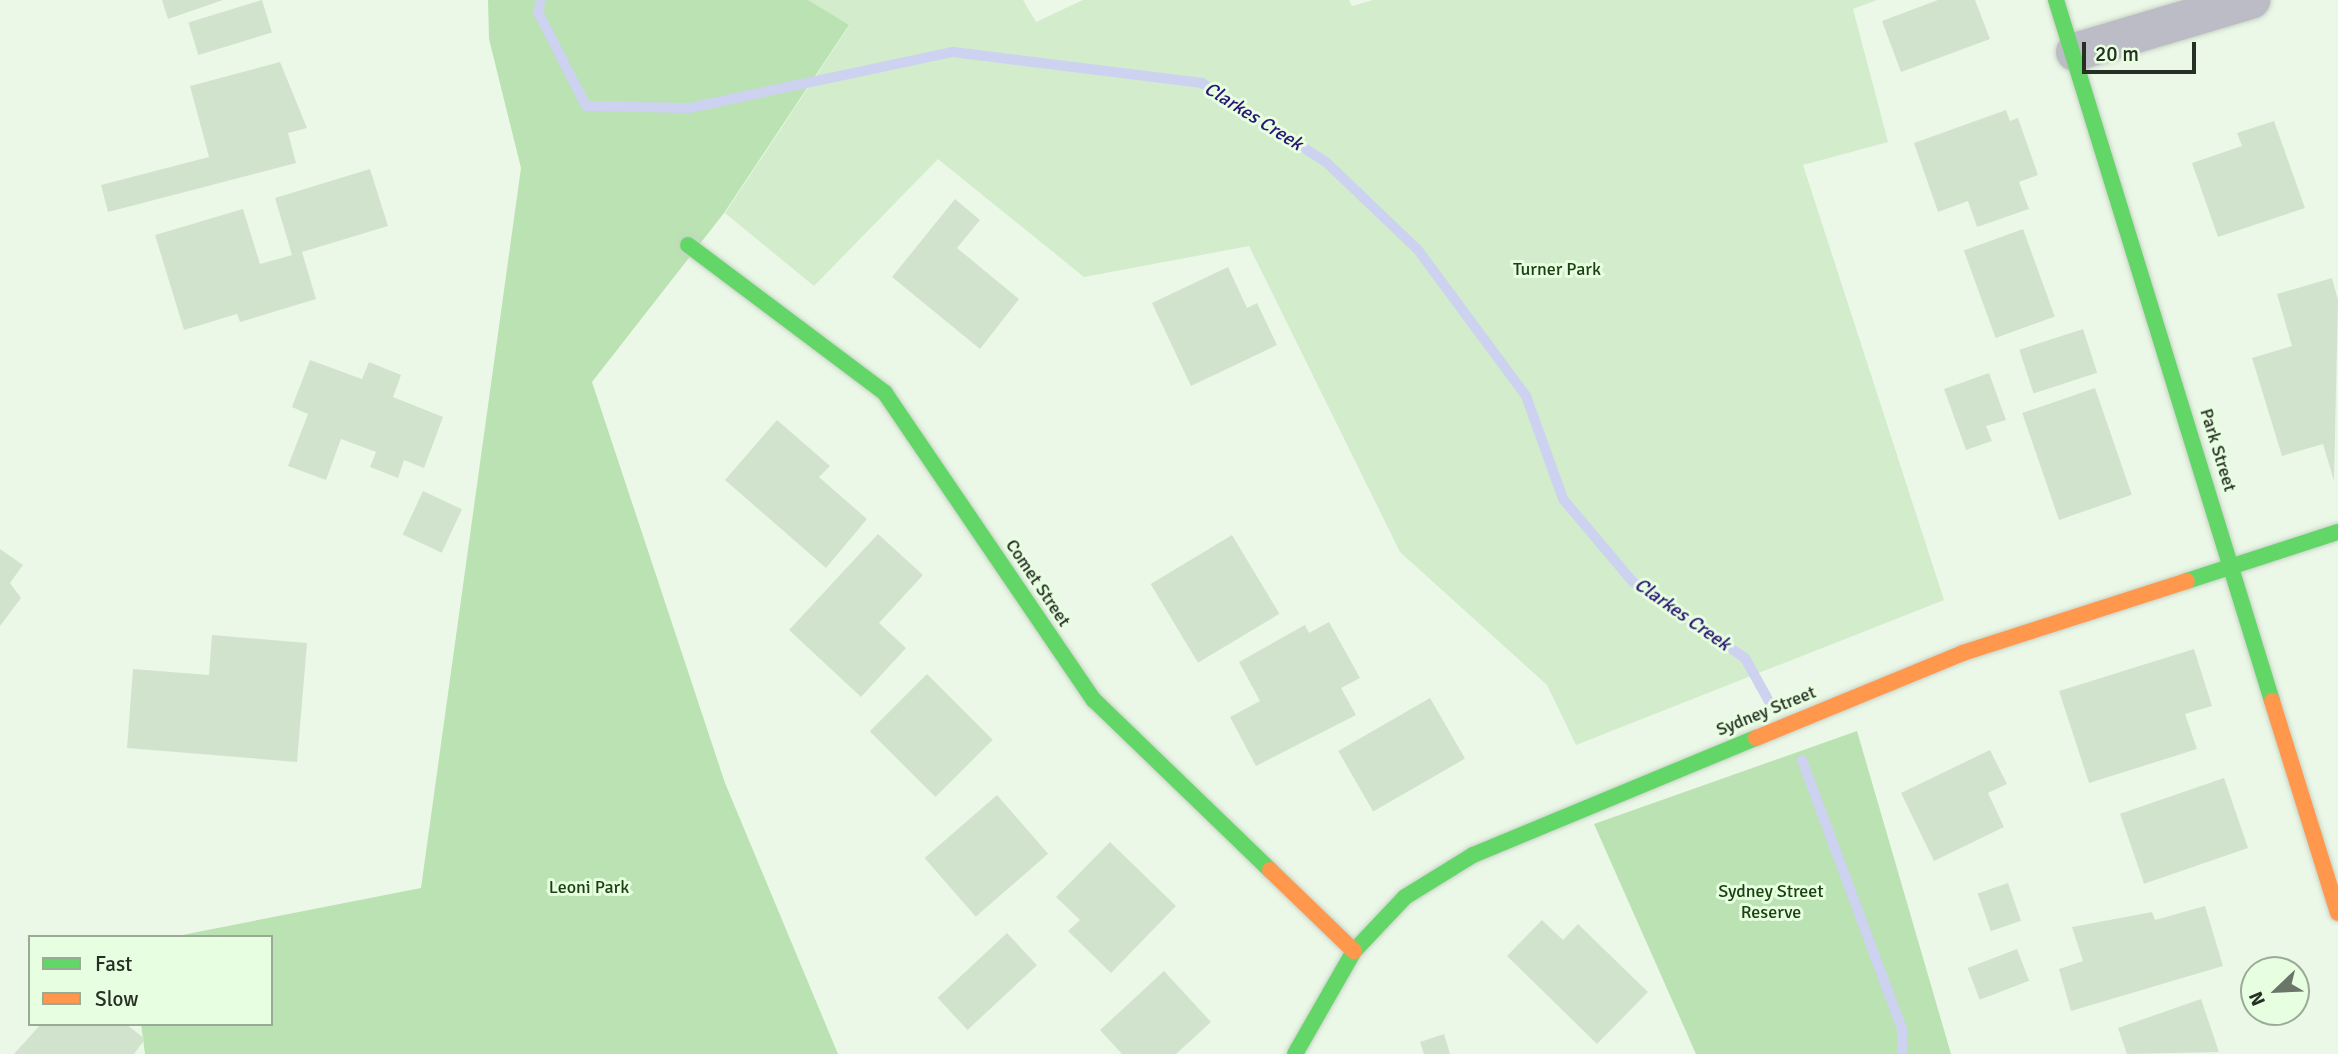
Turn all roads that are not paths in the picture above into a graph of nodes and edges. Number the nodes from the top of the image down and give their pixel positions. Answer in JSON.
{"nodes":[{"id":1,"x":2056,"y":0,"type":"edge"},
{"id":2,"x":2251,"y":0,"type":"edge"},
{"id":3,"x":2075,"y":52,"type":"junction"},
{"id":4,"x":688,"y":245,"type":"dead end"},
{"id":5,"x":2338,"y":532,"type":"edge"},
{"id":6,"x":2233,"y":566,"type":"junction"},
{"id":7,"x":2338,"y":913,"type":"edge"},
{"id":8,"x":1354,"y":951,"type":"junction"},
{"id":9,"x":1295,"y":1054,"type":"edge"}],
"edges":[{"from":1,"to":3,"type":"street","name":"Park Street"},
{"from":2,"to":3,"type":"street"},
{"from":3,"to":6,"type":"street","name":"Park Street"},
{"from":4,"to":8,"type":"street","name":"Comet Street"},
{"from":5,"to":6,"type":"street","name":"Sydney Street"},
{"from":6,"to":7,"type":"street","name":"Park Street"},
{"from":6,"to":8,"type":"street","name":"Sydney Street"},
{"from":8,"to":9,"type":"street","name":"Sydney Street"}]}
